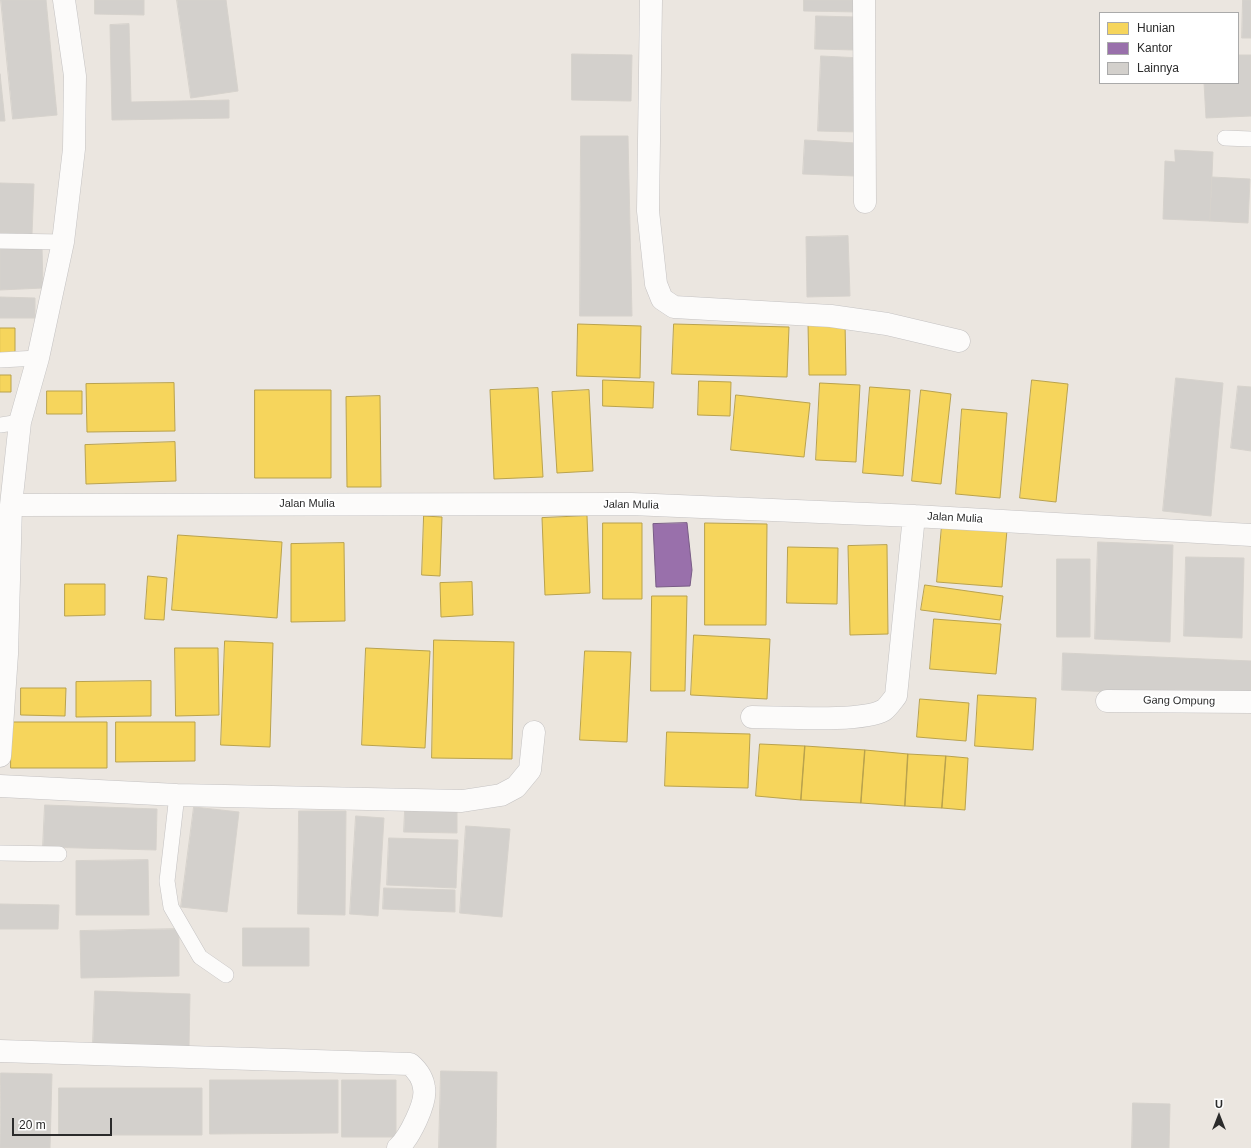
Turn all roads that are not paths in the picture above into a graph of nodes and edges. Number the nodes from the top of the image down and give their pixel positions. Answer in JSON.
{"nodes":[{"id":1,"x":64,"y":0,"type":"edge"},
{"id":2,"x":651,"y":0,"type":"edge"},
{"id":3,"x":864,"y":0,"type":"edge"},
{"id":4,"x":1225,"y":138,"type":"dead end"},
{"id":5,"x":1251,"y":139,"type":"edge"},
{"id":6,"x":865,"y":202,"type":"dead end"},
{"id":7,"x":0,"y":241,"type":"edge"},
{"id":8,"x":63,"y":242,"type":"junction"},
{"id":9,"x":959,"y":341,"type":"dead end"},
{"id":10,"x":38,"y":358,"type":"junction"},
{"id":11,"x":0,"y":360,"type":"edge"},
{"id":12,"x":10,"y":423,"type":"edge"},
{"id":13,"x":11,"y":505,"type":"junction"},
{"id":14,"x":914,"y":516,"type":"junction"},
{"id":15,"x":1251,"y":535,"type":"edge"},
{"id":16,"x":1107,"y":701,"type":"dead end"},
{"id":17,"x":1251,"y":702,"type":"edge"},
{"id":18,"x":752,"y":717,"type":"dead end"},
{"id":19,"x":534,"y":732,"type":"dead end"},
{"id":20,"x":0,"y":756,"type":"edge"},
{"id":21,"x":0,"y":786,"type":"edge"},
{"id":22,"x":177,"y":795,"type":"junction"},
{"id":23,"x":0,"y":853,"type":"edge"},
{"id":24,"x":58,"y":854,"type":"dead end"},
{"id":25,"x":226,"y":975,"type":"dead end"},
{"id":26,"x":0,"y":1051,"type":"edge"},
{"id":27,"x":398,"y":1148,"type":"edge"}],
"edges":[{"from":1,"to":8,"type":"street"},
{"from":2,"to":9,"type":"street"},
{"from":3,"to":6,"type":"street"},
{"from":4,"to":5,"type":"lane"},
{"from":7,"to":8,"type":"lane"},
{"from":8,"to":10,"type":"street"},
{"from":10,"to":11,"type":"lane"},
{"from":10,"to":12,"type":"street"},
{"from":12,"to":13,"type":"street"},
{"from":13,"to":14,"type":"street","name":"Jalan Mulia"},
{"from":13,"to":20,"type":"street"},
{"from":14,"to":15,"type":"street","name":"Jalan Mulia"},
{"from":14,"to":18,"type":"street"},
{"from":16,"to":17,"type":"street","name":"Gang Ompung"},
{"from":19,"to":22,"type":"street"},
{"from":21,"to":22,"type":"street"},
{"from":22,"to":25,"type":"lane"},
{"from":23,"to":24,"type":"lane"},
{"from":26,"to":27,"type":"street"}]}
